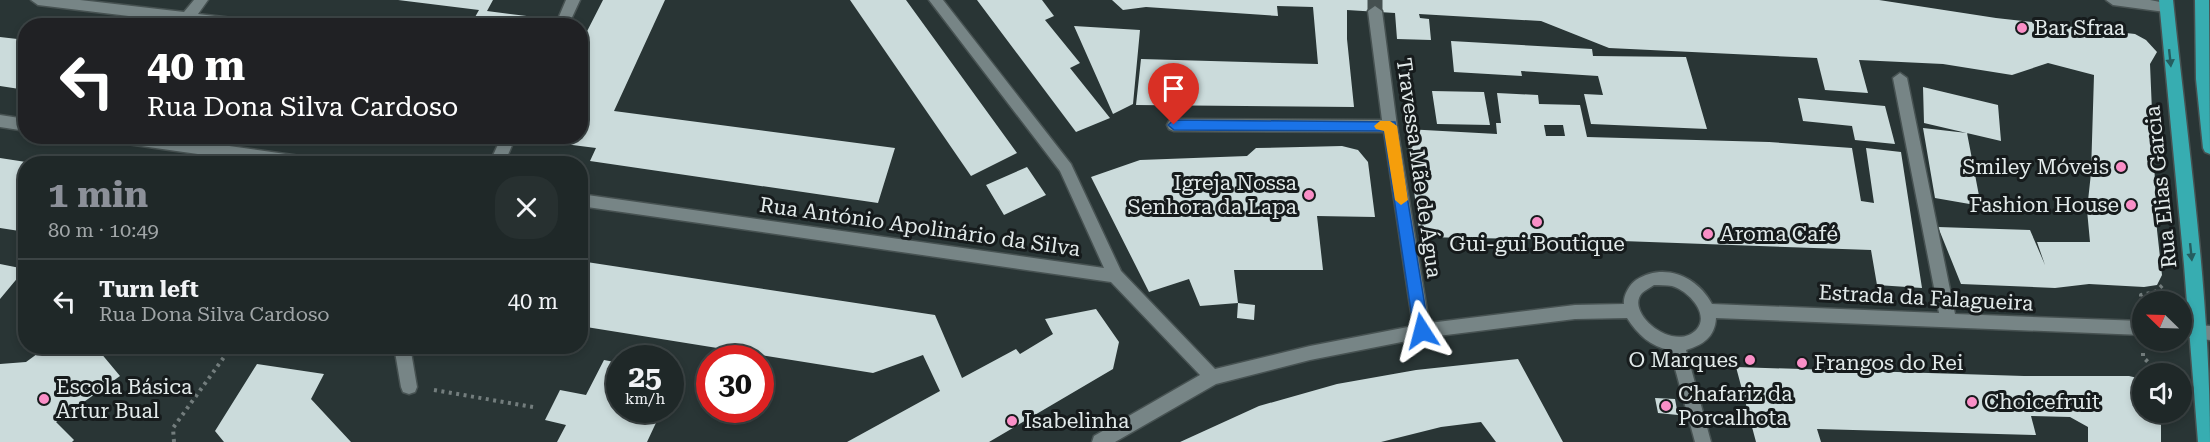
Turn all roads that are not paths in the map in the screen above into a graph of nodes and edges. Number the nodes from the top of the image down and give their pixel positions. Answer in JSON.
{"nodes":[{"id":1,"x":38,"y":0,"type":"edge"},
{"id":2,"x":201,"y":0,"type":"edge"},
{"id":3,"x":573,"y":0,"type":"edge"},
{"id":4,"x":936,"y":0,"type":"edge"},
{"id":5,"x":2114,"y":0,"type":"edge"},
{"id":6,"x":2202,"y":0,"type":"edge"},
{"id":7,"x":2165,"y":4,"type":"edge"},
{"id":8,"x":1376,"y":12,"type":"tunnel mouth"},
{"id":9,"x":189,"y":16,"type":"junction"},
{"id":10,"x":203,"y":18,"type":"edge"},
{"id":11,"x":565,"y":18,"type":"edge"},
{"id":12,"x":1900,"y":78,"type":"dead end"},
{"id":13,"x":0,"y":121,"type":"edge"},
{"id":14,"x":18,"y":124,"type":"edge"},
{"id":15,"x":1174,"y":125,"type":"dead end"},
{"id":16,"x":1390,"y":126,"type":"junction"},
{"id":17,"x":170,"y":144,"type":"edge"},
{"id":18,"x":2210,"y":148,"type":"edge"},
{"id":19,"x":257,"y":156,"type":"edge"},
{"id":20,"x":588,"y":201,"type":"edge"},
{"id":21,"x":1115,"y":276,"type":"junction"},
{"id":22,"x":1632,"y":311,"type":"junction"},
{"id":23,"x":1708,"y":311,"type":"junction"},
{"id":24,"x":1948,"y":320,"type":"junction"},
{"id":25,"x":2132,"y":328,"type":"edge"},
{"id":26,"x":1422,"y":331,"type":"junction"},
{"id":27,"x":2196,"y":331,"type":"edge"},
{"id":28,"x":1677,"y":345,"type":"junction"},
{"id":29,"x":404,"y":354,"type":"edge"},
{"id":30,"x":1212,"y":377,"type":"junction"},
{"id":31,"x":410,"y":387,"type":"road end"},
{"id":32,"x":1100,"y":442,"type":"edge"},
{"id":33,"x":1703,"y":442,"type":"edge"},
{"id":34,"x":2206,"y":442,"type":"edge"}],
"edges":[{"from":1,"to":9,"type":"street"},
{"from":2,"to":9,"type":"street"},
{"from":3,"to":11,"type":"street"},
{"from":4,"to":21,"type":"street"},
{"from":5,"to":7,"type":"street"},
{"from":6,"to":18,"type":"main road"},
{"from":7,"to":27,"type":"main road","name":"Rua Elias Garcia","one_way":true},
{"from":8,"to":16,"type":"street","name":"Travessa Mãe de Água"},
{"from":9,"to":10,"type":"street"},
{"from":12,"to":24,"type":"street"},
{"from":13,"to":14,"type":"street"},
{"from":15,"to":16,"type":"street"},
{"from":16,"to":26,"type":"street","name":"Travessa Mãe de Água"},
{"from":17,"to":19,"type":"street"},
{"from":20,"to":21,"type":"street","name":"Rua António Apolinário da Silva"},
{"from":21,"to":30,"type":"street"},
{"from":22,"to":23,"type":"street"},
{"from":22,"to":26,"type":"street"},
{"from":22,"to":28,"type":"street"},
{"from":23,"to":24,"type":"street","name":"Estrada da Falagueira"},
{"from":23,"to":28,"type":"street"},
{"from":24,"to":25,"type":"street","name":"Estrada da Falagueira"},
{"from":26,"to":30,"type":"street"},
{"from":27,"to":34,"type":"main road","name":"Rua Elias Garcia"},
{"from":28,"to":33,"type":"street"},
{"from":29,"to":31,"type":"street"},
{"from":30,"to":32,"type":"street"}]}
